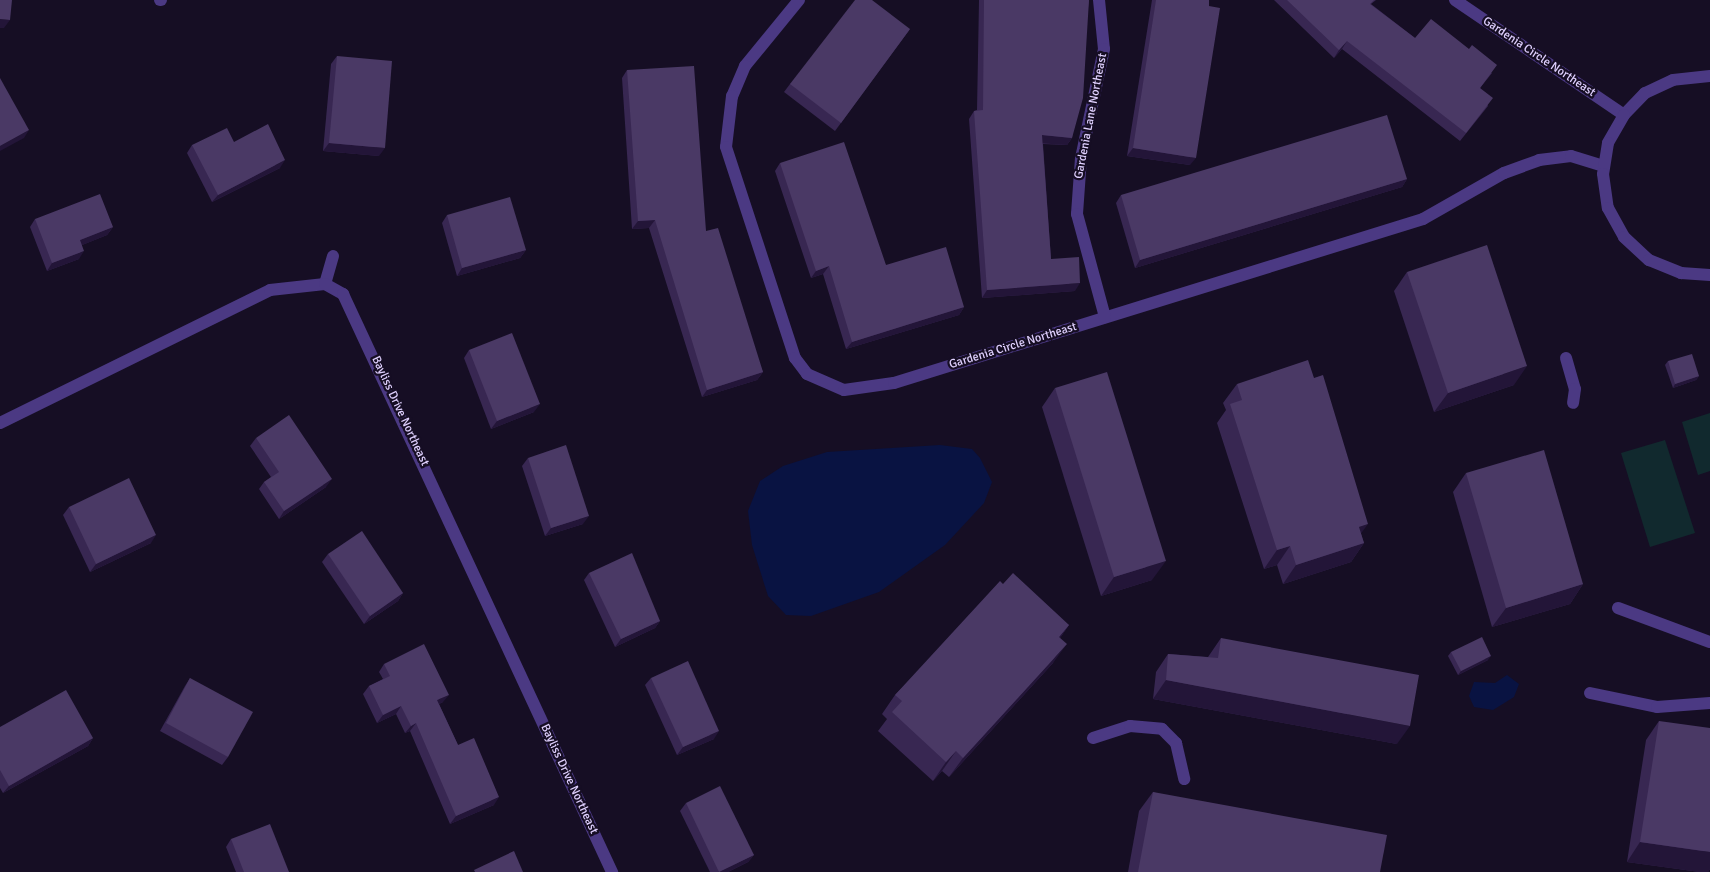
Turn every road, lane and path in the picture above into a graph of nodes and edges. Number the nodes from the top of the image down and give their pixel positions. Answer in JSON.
{"nodes":[{"id":1,"x":798,"y":0,"type":"edge"},
{"id":2,"x":1099,"y":0,"type":"edge"},
{"id":3,"x":1455,"y":0,"type":"edge"},
{"id":4,"x":1710,"y":76,"type":"edge"},
{"id":5,"x":1624,"y":115,"type":"junction"},
{"id":6,"x":1604,"y":166,"type":"junction"},
{"id":7,"x":333,"y":256,"type":"dead end"},
{"id":8,"x":1710,"y":274,"type":"edge"},
{"id":9,"x":325,"y":284,"type":"junction"},
{"id":10,"x":1106,"y":317,"type":"junction"},
{"id":11,"x":1566,"y":358,"type":"dead end"},
{"id":12,"x":1574,"y":403,"type":"dead end"},
{"id":13,"x":0,"y":422,"type":"edge"},
{"id":14,"x":1618,"y":608,"type":"dead end"},
{"id":15,"x":1710,"y":642,"type":"edge"},
{"id":16,"x":1590,"y":693,"type":"dead end"},
{"id":17,"x":1710,"y":703,"type":"edge"},
{"id":18,"x":1093,"y":738,"type":"dead end"},
{"id":19,"x":1184,"y":779,"type":"dead end"},
{"id":20,"x":612,"y":872,"type":"edge"}],
"edges":[{"from":1,"to":10,"type":"street","name":"Gardenia Circle Northeast"},
{"from":2,"to":10,"type":"street","name":"Gardenia Lane Northeast"},
{"from":3,"to":5,"type":"street","name":"Gardenia Circle Northeast"},
{"from":4,"to":5,"type":"street"},
{"from":5,"to":6,"type":"street"},
{"from":6,"to":8,"type":"street"},
{"from":6,"to":10,"type":"street","name":"Gardenia Circle Northeast"},
{"from":7,"to":9,"type":"street"},
{"from":9,"to":13,"type":"street"},
{"from":9,"to":20,"type":"street","name":"Bayliss Drive Northeast"},
{"from":11,"to":12,"type":"street"},
{"from":14,"to":15,"type":"street"},
{"from":16,"to":17,"type":"street"},
{"from":18,"to":19,"type":"street"}]}
